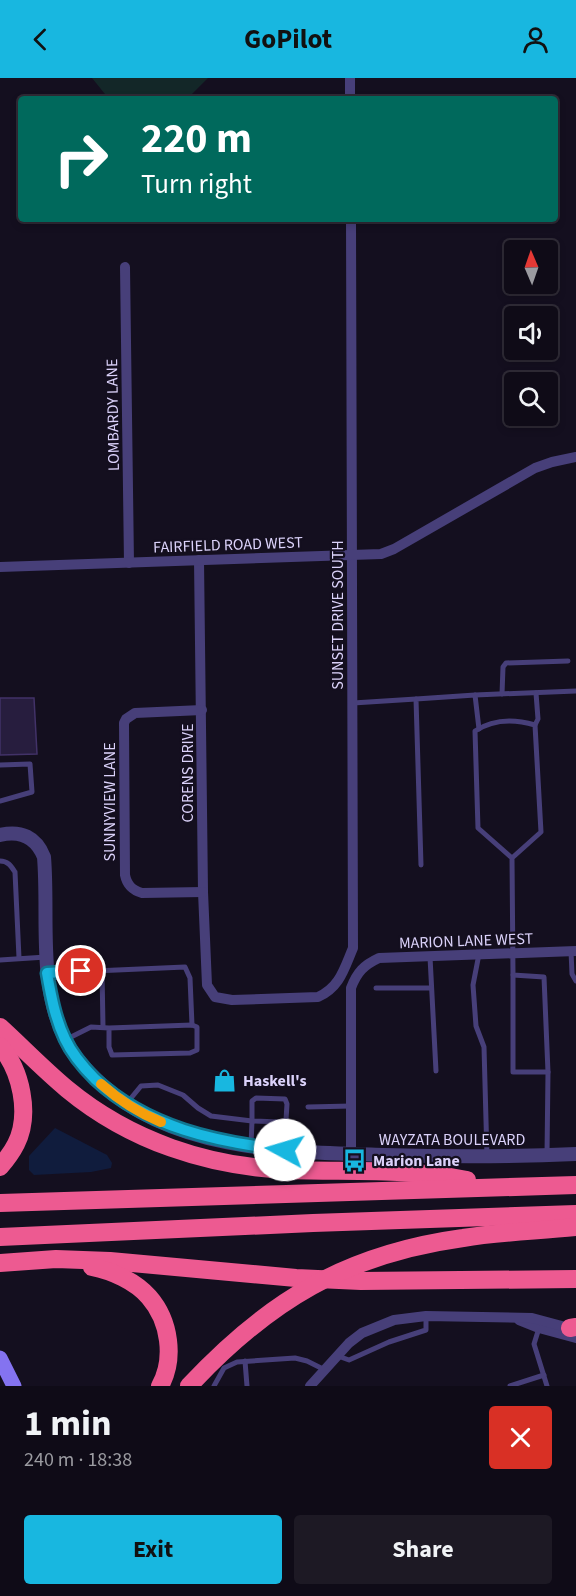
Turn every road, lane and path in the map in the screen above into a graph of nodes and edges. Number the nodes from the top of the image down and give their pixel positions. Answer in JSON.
{"nodes":[{"id":1,"x":350,"y":78,"type":"edge"},
{"id":2,"x":350,"y":96,"type":"edge"},
{"id":3,"x":351,"y":222,"type":"edge"},
{"id":4,"x":125,"y":267,"type":"dead end"},
{"id":5,"x":576,"y":457,"type":"edge"},
{"id":6,"x":352,"y":555,"type":"junction"},
{"id":7,"x":199,"y":560,"type":"junction"},
{"id":8,"x":129,"y":563,"type":"junction"},
{"id":9,"x":0,"y":567,"type":"edge"},
{"id":10,"x":568,"y":661,"type":"dead end"},
{"id":11,"x":576,"y":691,"type":"edge"},
{"id":12,"x":536,"y":693,"type":"junction"},
{"id":13,"x":502,"y":694,"type":"junction"},
{"id":14,"x":475,"y":695,"type":"junction"},
{"id":15,"x":416,"y":699,"type":"junction"},
{"id":16,"x":351,"y":703,"type":"junction"},
{"id":17,"x":202,"y":710,"type":"junction"},
{"id":18,"x":535,"y":725,"type":"junction"},
{"id":19,"x":479,"y":729,"type":"junction"},
{"id":20,"x":0,"y":765,"type":"edge"},
{"id":21,"x":0,"y":801,"type":"edge"},
{"id":22,"x":0,"y":835,"type":"edge"},
{"id":23,"x":512,"y":858,"type":"junction"},
{"id":24,"x":0,"y":861,"type":"edge"},
{"id":25,"x":421,"y":865,"type":"dead end"},
{"id":26,"x":203,"y":892,"type":"junction"},
{"id":27,"x":574,"y":951,"type":"edge"},
{"id":28,"x":511,"y":953,"type":"junction"},
{"id":29,"x":479,"y":954,"type":"junction"},
{"id":30,"x":46,"y":957,"type":"junction"},
{"id":31,"x":430,"y":957,"type":"junction"},
{"id":32,"x":19,"y":958,"type":"junction"},
{"id":33,"x":0,"y":960,"type":"edge"},
{"id":34,"x":102,"y":970,"type":"junction"},
{"id":35,"x":47,"y":973,"type":"junction"},
{"id":36,"x":574,"y":974,"type":"edge"},
{"id":37,"x":513,"y":975,"type":"junction"},
{"id":38,"x":576,"y":981,"type":"edge"},
{"id":39,"x":207,"y":985,"type":"joint"},
{"id":40,"x":376,"y":988,"type":"dead end"},
{"id":41,"x":431,"y":988,"type":"junction"},
{"id":42,"x":192,"y":1025,"type":"junction"},
{"id":43,"x":0,"y":1026,"type":"edge"},
{"id":44,"x":106,"y":1028,"type":"junction"},
{"id":45,"x":65,"y":1040,"type":"junction"},
{"id":46,"x":0,"y":1046,"type":"edge"},
{"id":47,"x":436,"y":1071,"type":"dead end"},
{"id":48,"x":548,"y":1072,"type":"junction"},
{"id":49,"x":126,"y":1104,"type":"junction"},
{"id":50,"x":351,"y":1106,"type":"junction"},
{"id":51,"x":308,"y":1107,"type":"dead end"},
{"id":52,"x":252,"y":1121,"type":"junction"},
{"id":53,"x":251,"y":1146,"type":"junction"},
{"id":54,"x":351,"y":1154,"type":"junction"},
{"id":55,"x":576,"y":1154,"type":"edge"},
{"id":56,"x":547,"y":1155,"type":"junction"},
{"id":57,"x":487,"y":1158,"type":"junction"},
{"id":58,"x":0,"y":1167,"type":"edge"},
{"id":59,"x":576,"y":1185,"type":"edge"},
{"id":60,"x":498,"y":1187,"type":"junction"},
{"id":61,"x":0,"y":1203,"type":"edge"},
{"id":62,"x":576,"y":1214,"type":"edge"},
{"id":63,"x":576,"y":1227,"type":"edge"},
{"id":64,"x":0,"y":1237,"type":"edge"},
{"id":65,"x":0,"y":1263,"type":"edge"},
{"id":66,"x":575,"y":1280,"type":"edge"},
{"id":67,"x":426,"y":1316,"type":"junction"},
{"id":68,"x":516,"y":1318,"type":"junction"},
{"id":69,"x":539,"y":1328,"type":"junction"},
{"id":70,"x":574,"y":1331,"type":"edge"},
{"id":71,"x":336,"y":1355,"type":"junction"},
{"id":72,"x":0,"y":1358,"type":"edge"},
{"id":73,"x":245,"y":1361,"type":"junction"},
{"id":74,"x":323,"y":1369,"type":"junction"},
{"id":75,"x":544,"y":1375,"type":"junction"},
{"id":76,"x":14,"y":1386,"type":"edge"},
{"id":77,"x":160,"y":1386,"type":"edge"},
{"id":78,"x":189,"y":1386,"type":"edge"},
{"id":79,"x":214,"y":1386,"type":"edge"},
{"id":80,"x":247,"y":1386,"type":"edge"},
{"id":81,"x":310,"y":1386,"type":"edge"},
{"id":82,"x":510,"y":1386,"type":"edge"},
{"id":83,"x":547,"y":1386,"type":"edge"}],
"edges":[{"from":1,"to":2,"type":"street"},
{"from":3,"to":6,"type":"street","name":"SUNSET DRIVE SOUTH"},
{"from":4,"to":8,"type":"street","name":"LOMBARDY LANE"},
{"from":5,"to":6,"type":"street","name":"FAIRFIELD ROAD WEST"},
{"from":6,"to":7,"type":"street","name":"FAIRFIELD ROAD WEST"},
{"from":6,"to":16,"type":"street","name":"SUNSET DRIVE SOUTH"},
{"from":7,"to":8,"type":"street","name":"FAIRFIELD ROAD WEST"},
{"from":7,"to":17,"type":"street","name":"CORENS DRIVE"},
{"from":8,"to":9,"type":"street","name":"FAIRFIELD ROAD WEST"},
{"from":10,"to":13,"type":"lane"},
{"from":11,"to":12,"type":"lane"},
{"from":12,"to":13,"type":"lane"},
{"from":12,"to":18,"type":"lane"},
{"from":13,"to":14,"type":"lane"},
{"from":14,"to":15,"type":"lane"},
{"from":14,"to":19,"type":"lane"},
{"from":15,"to":16,"type":"lane"},
{"from":15,"to":25,"type":"lane"},
{"from":16,"to":39,"type":"street","name":"SUNSET DRIVE SOUTH"},
{"from":17,"to":26,"type":"street","name":"CORENS DRIVE"},
{"from":17,"to":26,"type":"street","name":"SUNNYVIEW LANE"},
{"from":18,"to":19,"type":"lane"},
{"from":18,"to":23,"type":"lane"},
{"from":19,"to":23,"type":"lane"},
{"from":20,"to":21,"type":"lane"},
{"from":22,"to":30,"type":"street","name":"WAYZATA BOULEVARD"},
{"from":23,"to":28,"type":"lane"},
{"from":24,"to":32,"type":"lane"},
{"from":26,"to":39,"type":"street","name":"CORENS DRIVE"},
{"from":27,"to":28,"type":"street","name":"MARION LANE WEST"},
{"from":27,"to":36,"type":"lane"},
{"from":28,"to":29,"type":"street","name":"MARION LANE WEST"},
{"from":28,"to":37,"type":"lane"},
{"from":29,"to":31,"type":"street","name":"MARION LANE WEST"},
{"from":29,"to":57,"type":"lane"},
{"from":30,"to":32,"type":"lane"},
{"from":30,"to":35,"type":"street","name":"WAYZATA BOULEVARD"},
{"from":31,"to":41,"type":"lane"},
{"from":31,"to":50,"type":"street","name":"MARION LANE WEST"},
{"from":32,"to":33,"type":"lane"},
{"from":34,"to":35,"type":"lane"},
{"from":34,"to":42,"type":"lane"},
{"from":34,"to":44,"type":"lane"},
{"from":35,"to":45,"type":"street","name":"WAYZATA BOULEVARD"},
{"from":36,"to":38,"type":"lane"},
{"from":37,"to":48,"type":"lane"},
{"from":37,"to":48,"type":"lane"},
{"from":40,"to":41,"type":"lane"},
{"from":41,"to":47,"type":"lane"},
{"from":42,"to":44,"type":"lane"},
{"from":42,"to":44,"type":"lane"},
{"from":43,"to":60,"type":"highway"},
{"from":44,"to":45,"type":"lane"},
{"from":45,"to":49,"type":"street","name":"WAYZATA BOULEVARD"},
{"from":46,"to":58,"type":"highway"},
{"from":48,"to":56,"type":"lane"},
{"from":49,"to":52,"type":"lane"},
{"from":49,"to":53,"type":"street","name":"WAYZATA BOULEVARD"},
{"from":50,"to":51,"type":"lane"},
{"from":50,"to":54,"type":"street"},
{"from":52,"to":52,"type":"lane"},
{"from":52,"to":53,"type":"lane"},
{"from":53,"to":54,"type":"street","name":"WAYZATA BOULEVARD"},
{"from":54,"to":57,"type":"street","name":"WAYZATA BOULEVARD"},
{"from":55,"to":56,"type":"street","name":"WAYZATA BOULEVARD"},
{"from":56,"to":57,"type":"street","name":"WAYZATA BOULEVARD"},
{"from":59,"to":60,"type":"highway"},
{"from":60,"to":61,"type":"highway"},
{"from":62,"to":64,"type":"highway"},
{"from":63,"to":78,"type":"highway"},
{"from":65,"to":66,"type":"highway"},
{"from":65,"to":77,"type":"highway"},
{"from":67,"to":68,"type":"street"},
{"from":67,"to":71,"type":"street"},
{"from":67,"to":71,"type":"lane"},
{"from":68,"to":69,"type":"street"},
{"from":68,"to":70,"type":"street"},
{"from":69,"to":70,"type":"street"},
{"from":69,"to":75,"type":"lane"},
{"from":71,"to":74,"type":"street"},
{"from":72,"to":76,"type":"main road"},
{"from":73,"to":74,"type":"lane"},
{"from":73,"to":79,"type":"lane"},
{"from":73,"to":80,"type":"lane"},
{"from":74,"to":81,"type":"street"},
{"from":75,"to":82,"type":"lane"},
{"from":75,"to":83,"type":"lane"}]}
